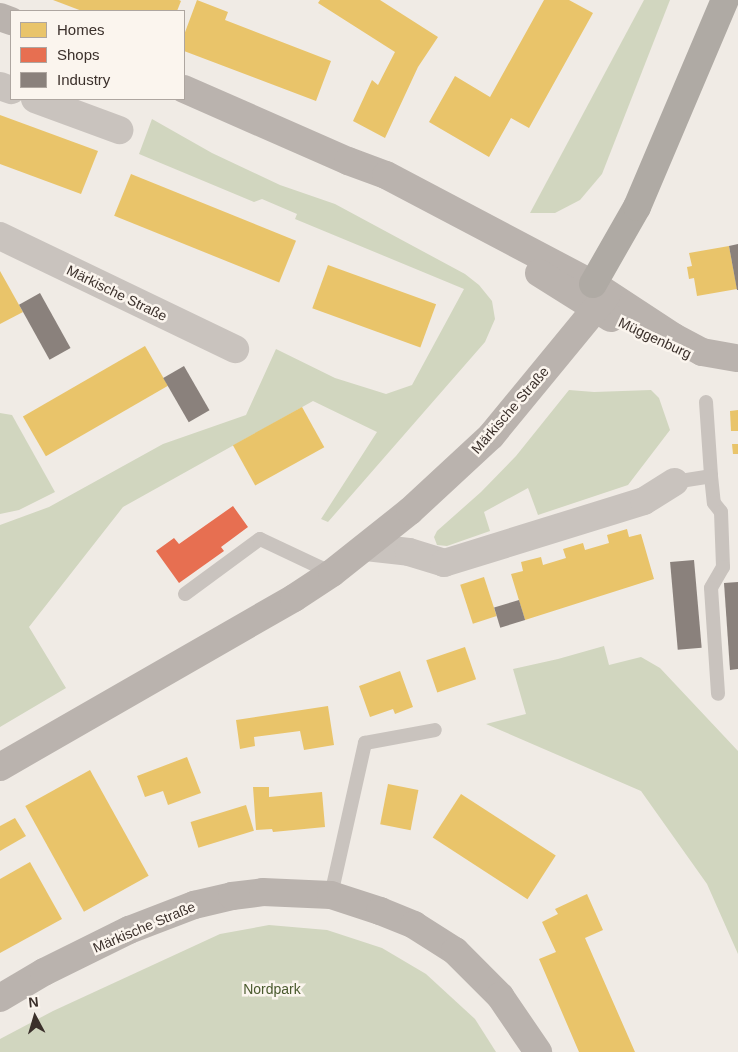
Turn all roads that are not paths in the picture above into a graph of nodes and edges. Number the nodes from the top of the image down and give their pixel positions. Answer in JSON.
{"nodes":[{"id":1,"x":725,"y":0,"type":"edge"},
{"id":2,"x":185,"y":89,"type":"edge"},
{"id":3,"x":38,"y":100,"type":"edge"},
{"id":4,"x":119,"y":130,"type":"dead end"},
{"id":5,"x":0,"y":236,"type":"edge"},
{"id":6,"x":594,"y":297,"type":"junction"},
{"id":7,"x":235,"y":349,"type":"dead end"},
{"id":8,"x":737,"y":358,"type":"edge"},
{"id":9,"x":706,"y":402,"type":"dead end"},
{"id":10,"x":711,"y":476,"type":"junction"},
{"id":11,"x":674,"y":482,"type":"joint"},
{"id":12,"x":366,"y":546,"type":"junction"},
{"id":13,"x":332,"y":573,"type":"junction"},
{"id":14,"x":185,"y":594,"type":"dead end"},
{"id":15,"x":718,"y":694,"type":"dead end"},
{"id":16,"x":435,"y":730,"type":"dead end"},
{"id":17,"x":0,"y":766,"type":"edge"},
{"id":18,"x":331,"y":896,"type":"junction"},
{"id":19,"x":0,"y":998,"type":"edge"},
{"id":20,"x":538,"y":1052,"type":"edge"}],
"edges":[{"from":1,"to":6,"type":"highway"},
{"from":2,"to":6,"type":"main road"},
{"from":3,"to":4,"type":"street"},
{"from":5,"to":7,"type":"street","name":"Märkische Straße"},
{"from":6,"to":8,"type":"main road","name":"Müggenburg"},
{"from":6,"to":12,"type":"main road","name":"Märkische Straße"},
{"from":9,"to":10,"type":"lane"},
{"from":10,"to":11,"type":"lane"},
{"from":10,"to":15,"type":"lane"},
{"from":11,"to":12,"type":"street"},
{"from":12,"to":13,"type":"main road","name":"Märkische Straße"},
{"from":13,"to":14,"type":"lane"},
{"from":13,"to":17,"type":"main road","name":"Märkische Straße"},
{"from":16,"to":18,"type":"lane"},
{"from":18,"to":19,"type":"main road","name":"Märkische Straße"},
{"from":18,"to":20,"type":"main road","name":"Märkische Straße"}]}
